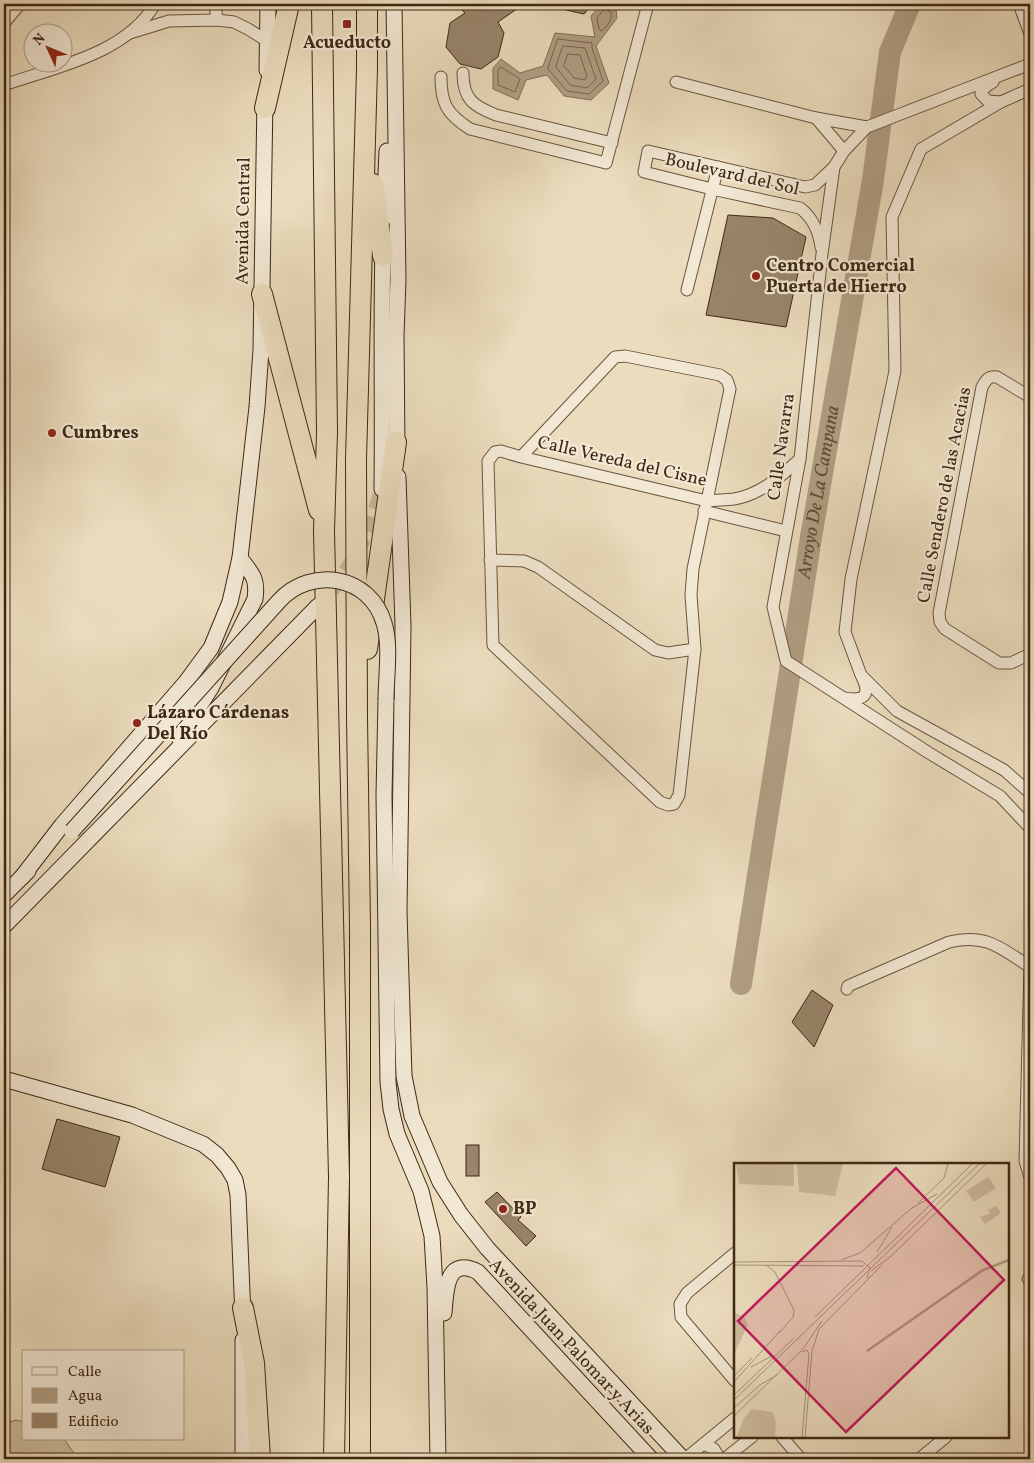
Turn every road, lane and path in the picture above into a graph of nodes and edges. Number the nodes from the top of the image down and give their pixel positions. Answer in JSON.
{"nodes":[{"id":1,"x":20,"y":4,"type":"edge"},
{"id":2,"x":215,"y":4,"type":"edge"},
{"id":3,"x":268,"y":4,"type":"edge"},
{"id":4,"x":289,"y":4,"type":"edge"},
{"id":5,"x":322,"y":4,"type":"edge"},
{"id":6,"x":367,"y":4,"type":"edge"},
{"id":7,"x":394,"y":4,"type":"edge"},
{"id":8,"x":648,"y":4,"type":"edge"},
{"id":9,"x":1019,"y":4,"type":"edge"},
{"id":10,"x":154,"y":6,"type":"edge"},
{"id":11,"x":217,"y":20,"type":"junction"},
{"id":12,"x":169,"y":21,"type":"junction"},
{"id":13,"x":4,"y":23,"type":"edge"},
{"id":14,"x":394,"y":31,"type":"junction"},
{"id":15,"x":130,"y":33,"type":"junction"},
{"id":16,"x":1030,"y":34,"type":"edge"},
{"id":17,"x":268,"y":42,"type":"junction"},
{"id":18,"x":1030,"y":64,"type":"edge"},
{"id":19,"x":1018,"y":68,"type":"junction"},
{"id":20,"x":367,"y":69,"type":"junction"},
{"id":21,"x":463,"y":73,"type":"dead end"},
{"id":22,"x":441,"y":77,"type":"dead end"},
{"id":23,"x":676,"y":82,"type":"dead end"},
{"id":24,"x":4,"y":85,"type":"edge"},
{"id":25,"x":1030,"y":89,"type":"edge"},
{"id":26,"x":1001,"y":102,"type":"junction"},
{"id":27,"x":265,"y":108,"type":"junction"},
{"id":28,"x":816,"y":118,"type":"junction"},
{"id":29,"x":876,"y":124,"type":"junction"},
{"id":30,"x":612,"y":143,"type":"junction"},
{"id":31,"x":844,"y":151,"type":"junction"},
{"id":32,"x":718,"y":167,"type":"junction"},
{"id":33,"x":834,"y":167,"type":"junction"},
{"id":34,"x":712,"y":189,"type":"junction"},
{"id":35,"x":822,"y":254,"type":"junction"},
{"id":36,"x":383,"y":256,"type":"junction"},
{"id":37,"x":687,"y":290,"type":"dead end"},
{"id":38,"x":262,"y":294,"type":"junction"},
{"id":39,"x":1030,"y":397,"type":"edge"},
{"id":40,"x":396,"y":442,"type":"junction"},
{"id":41,"x":521,"y":457,"type":"junction"},
{"id":42,"x":800,"y":459,"type":"junction"},
{"id":43,"x":382,"y":489,"type":"tunnel mouth"},
{"id":44,"x":706,"y":506,"type":"junction"},
{"id":45,"x":324,"y":531,"type":"junction"},
{"id":46,"x":786,"y":532,"type":"junction"},
{"id":47,"x":240,"y":558,"type":"junction"},
{"id":48,"x":490,"y":560,"type":"junction"},
{"id":49,"x":318,"y":606,"type":"dead end"},
{"id":50,"x":695,"y":649,"type":"junction"},
{"id":51,"x":1030,"y":654,"type":"edge"},
{"id":52,"x":862,"y":675,"type":"junction"},
{"id":53,"x":842,"y":698,"type":"junction"},
{"id":54,"x":357,"y":717,"type":"junction"},
{"id":55,"x":162,"y":764,"type":"junction"},
{"id":56,"x":1030,"y":793,"type":"edge"},
{"id":57,"x":1030,"y":828,"type":"edge"},
{"id":58,"x":22,"y":877,"type":"junction"},
{"id":59,"x":4,"y":895,"type":"edge"},
{"id":60,"x":4,"y":926,"type":"edge"},
{"id":61,"x":1030,"y":966,"type":"edge"},
{"id":62,"x":847,"y":989,"type":"dead end"},
{"id":63,"x":1030,"y":1024,"type":"edge"},
{"id":64,"x":4,"y":1079,"type":"edge"},
{"id":65,"x":1030,"y":1177,"type":"edge"},
{"id":66,"x":734,"y":1254,"type":"edge"},
{"id":67,"x":243,"y":1308,"type":"junction"},
{"id":68,"x":734,"y":1380,"type":"edge"},
{"id":69,"x":436,"y":1381,"type":"junction"},
{"id":70,"x":734,"y":1419,"type":"edge"},
{"id":71,"x":334,"y":1428,"type":"junction"},
{"id":72,"x":751,"y":1438,"type":"edge"},
{"id":73,"x":783,"y":1438,"type":"edge"},
{"id":74,"x":945,"y":1438,"type":"edge"},
{"id":75,"x":704,"y":1444,"type":"junction"},
{"id":76,"x":243,"y":1459,"type":"edge"},
{"id":77,"x":260,"y":1459,"type":"edge"},
{"id":78,"x":324,"y":1459,"type":"edge"},
{"id":79,"x":334,"y":1459,"type":"edge"},
{"id":80,"x":360,"y":1459,"type":"edge"},
{"id":81,"x":438,"y":1459,"type":"edge"},
{"id":82,"x":651,"y":1459,"type":"edge"},
{"id":83,"x":684,"y":1459,"type":"edge"},
{"id":84,"x":722,"y":1459,"type":"edge"},
{"id":85,"x":801,"y":1459,"type":"edge"},
{"id":86,"x":919,"y":1459,"type":"edge"}],
"edges":[{"from":1,"to":13,"type":"street"},
{"from":2,"to":11,"type":"street"},
{"from":3,"to":17,"type":"main road","name":"Avenida Central"},
{"from":4,"to":27,"type":"highway"},
{"from":5,"to":45,"type":"highway"},
{"from":6,"to":20,"type":"highway"},
{"from":7,"to":14,"type":"main road"},
{"from":8,"to":30,"type":"street"},
{"from":9,"to":16,"type":"street"},
{"from":10,"to":12,"type":"street"},
{"from":10,"to":15,"type":"street"},
{"from":11,"to":12,"type":"street"},
{"from":11,"to":17,"type":"street"},
{"from":12,"to":15,"type":"street"},
{"from":14,"to":36,"type":"main road"},
{"from":14,"to":40,"type":"main road","name":"Avenida Juan Palomar y Arias"},
{"from":15,"to":24,"type":"street"},
{"from":17,"to":27,"type":"main road","name":"Avenida Central"},
{"from":18,"to":19,"type":"street","name":"Calle Navarra"},
{"from":19,"to":26,"type":"street"},
{"from":19,"to":29,"type":"street","name":"Calle Navarra"},
{"from":20,"to":36,"type":"highway"},
{"from":20,"to":54,"type":"highway"},
{"from":21,"to":30,"type":"street"},
{"from":22,"to":30,"type":"street"},
{"from":23,"to":28,"type":"street"},
{"from":25,"to":26,"type":"street"},
{"from":26,"to":52,"type":"street"},
{"from":27,"to":38,"type":"main road","name":"Avenida Central"},
{"from":28,"to":29,"type":"street"},
{"from":28,"to":31,"type":"street"},
{"from":29,"to":31,"type":"street","name":"Calle Navarra"},
{"from":31,"to":33,"type":"street","name":"Calle Navarra"},
{"from":32,"to":33,"type":"street","name":"Boulevard del Sol"},
{"from":32,"to":34,"type":"street"},
{"from":32,"to":34,"type":"street","name":"Boulevard del Sol"},
{"from":33,"to":35,"type":"street","name":"Calle Navarra"},
{"from":34,"to":35,"type":"street","name":"Boulevard del Sol"},
{"from":34,"to":37,"type":"street"},
{"from":35,"to":42,"type":"street","name":"Calle Navarra"},
{"from":36,"to":43,"type":"main road"},
{"from":38,"to":45,"type":"highway"},
{"from":38,"to":47,"type":"main road","name":"Avenida Central"},
{"from":39,"to":51,"type":"street","name":"Calle Sendero de las Acacias"},
{"from":40,"to":54,"type":"highway"},
{"from":40,"to":83,"type":"main road","name":"Avenida Juan Palomar y Arias"},
{"from":41,"to":44,"type":"street","name":"Calle Vereda del Cisne"},
{"from":41,"to":44,"type":"street"},
{"from":41,"to":48,"type":"street","name":"Calle Vereda del Cisne"},
{"from":42,"to":44,"type":"street","name":"Calle Vereda del Cisne"},
{"from":42,"to":46,"type":"street","name":"Calle Navarra"},
{"from":44,"to":46,"type":"street","name":"Calle Vereda del Cisne"},
{"from":44,"to":50,"type":"street"},
{"from":45,"to":71,"type":"highway"},
{"from":46,"to":53,"type":"street","name":"Calle Navarra"},
{"from":47,"to":55,"type":"main road"},
{"from":47,"to":58,"type":"main road","name":"Avenida Central"},
{"from":48,"to":50,"type":"street"},
{"from":48,"to":50,"type":"street"},
{"from":49,"to":55,"type":"main road"},
{"from":52,"to":53,"type":"street"},
{"from":52,"to":56,"type":"street"},
{"from":53,"to":57,"type":"street","name":"Calle Navarra"},
{"from":54,"to":80,"type":"highway"},
{"from":55,"to":60,"type":"main road"},
{"from":58,"to":59,"type":"main road"},
{"from":58,"to":69,"type":"main road","bridge":true},
{"from":61,"to":62,"type":"street"},
{"from":61,"to":63,"type":"street"},
{"from":63,"to":65,"type":"street"},
{"from":64,"to":67,"type":"main road"},
{"from":66,"to":68,"type":"street"},
{"from":67,"to":76,"type":"main road"},
{"from":67,"to":77,"type":"highway"},
{"from":69,"to":81,"type":"main road"},
{"from":69,"to":82,"type":"main road","name":"Avenida Juan Palomar y Arias"},
{"from":70,"to":75,"type":"street"},
{"from":71,"to":78,"type":"highway"},
{"from":71,"to":79,"type":"highway"},
{"from":72,"to":84,"type":"street"},
{"from":73,"to":85,"type":"street"},
{"from":74,"to":86,"type":"street"},
{"from":75,"to":83,"type":"street"},
{"from":75,"to":84,"type":"street"}]}
